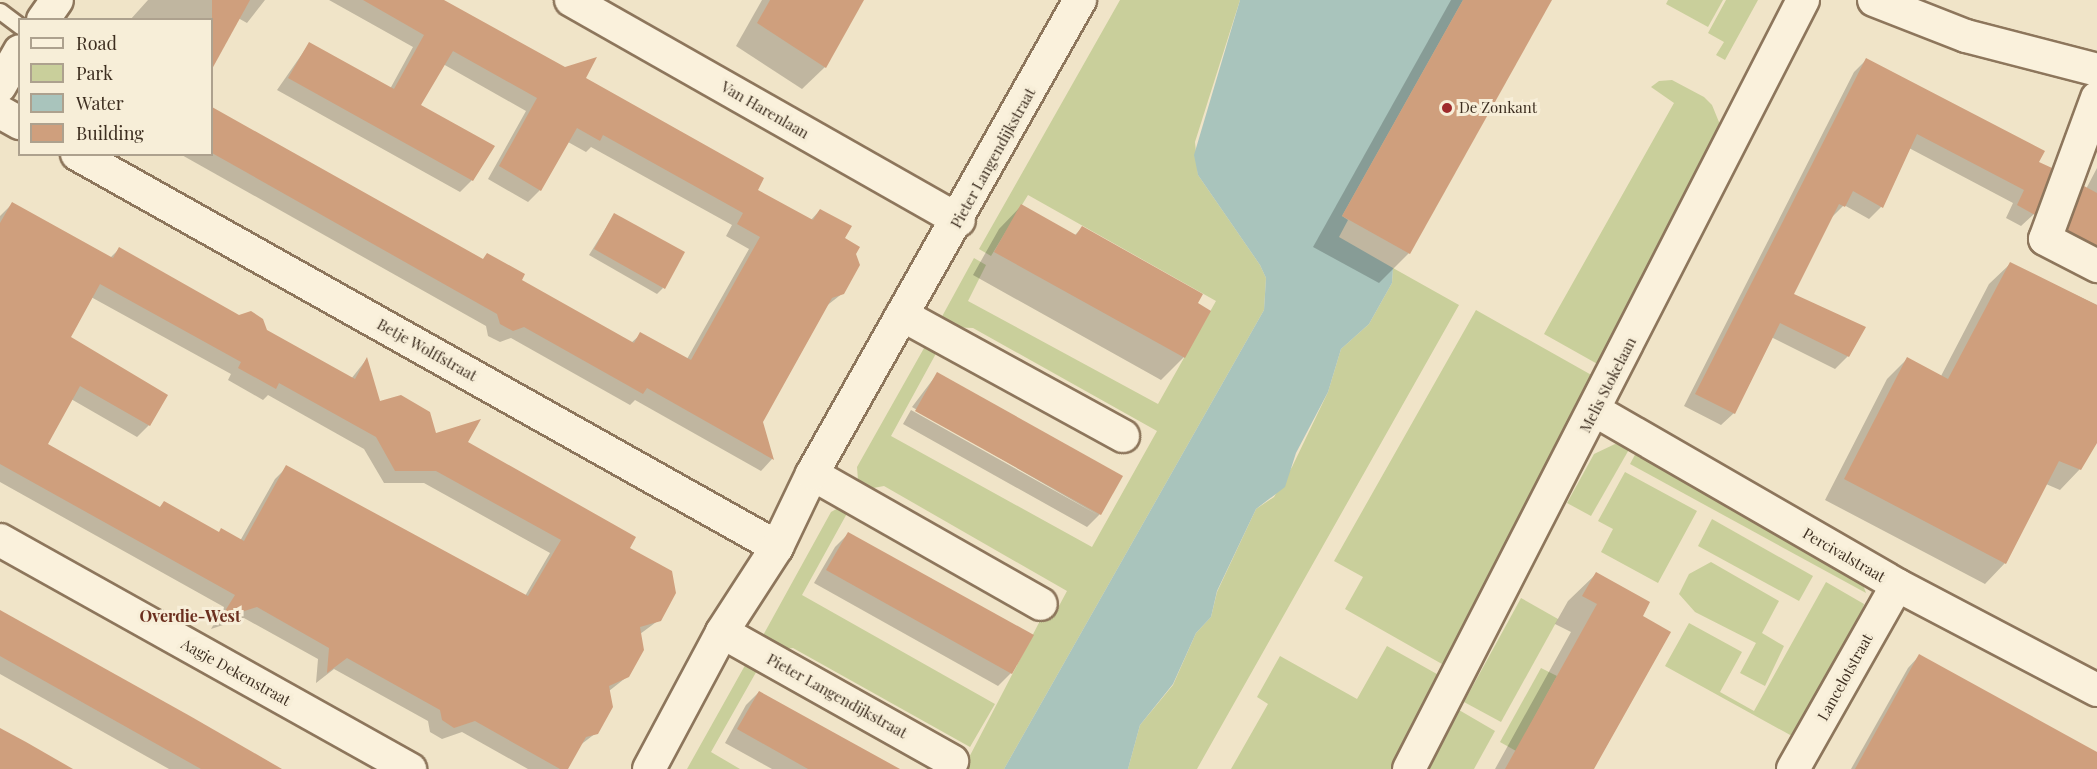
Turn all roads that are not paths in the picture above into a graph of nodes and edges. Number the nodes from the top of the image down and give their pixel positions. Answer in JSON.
{"nodes":[{"id":1,"x":57,"y":0,"type":"edge"},
{"id":2,"x":571,"y":0,"type":"edge"},
{"id":3,"x":1080,"y":0,"type":"edge"},
{"id":4,"x":1803,"y":0,"type":"edge"},
{"id":5,"x":1874,"y":0,"type":"edge"},
{"id":6,"x":0,"y":11,"type":"edge"},
{"id":7,"x":44,"y":18,"type":"edge"},
{"id":8,"x":18,"y":24,"type":"edge"},
{"id":9,"x":18,"y":54,"type":"edge"},
{"id":10,"x":2097,"y":70,"type":"edge"},
{"id":11,"x":0,"y":86,"type":"edge"},
{"id":12,"x":2097,"y":98,"type":"edge"},
{"id":13,"x":0,"y":112,"type":"edge"},
{"id":14,"x":18,"y":122,"type":"edge"},
{"id":15,"x":81,"y":156,"type":"edge"},
{"id":16,"x":959,"y":220,"type":"junction"},
{"id":17,"x":2097,"y":266,"type":"edge"},
{"id":18,"x":902,"y":315,"type":"junction"},
{"id":19,"x":1596,"y":411,"type":"junction"},
{"id":20,"x":1123,"y":436,"type":"dead end"},
{"id":21,"x":812,"y":474,"type":"junction"},
{"id":22,"x":0,"y":540,"type":"edge"},
{"id":23,"x":777,"y":547,"type":"junction"},
{"id":24,"x":1897,"y":585,"type":"junction"},
{"id":25,"x":1041,"y":604,"type":"dead end"},
{"id":26,"x":722,"y":632,"type":"junction"},
{"id":27,"x":2097,"y":690,"type":"edge"},
{"id":28,"x":952,"y":761,"type":"dead end"},
{"id":29,"x":410,"y":769,"type":"edge"},
{"id":30,"x":649,"y":769,"type":"edge"},
{"id":31,"x":1409,"y":769,"type":"edge"},
{"id":32,"x":1793,"y":769,"type":"edge"}],
"edges":[{"from":1,"to":7,"type":"street"},
{"from":2,"to":16,"type":"street","name":"Van Harenlaan"},
{"from":3,"to":16,"type":"street","name":"Pieter Langendijkstraat"},
{"from":4,"to":19,"type":"street","name":"Melis Stokelaan"},
{"from":5,"to":10,"type":"street"},
{"from":6,"to":8,"type":"lane"},
{"from":9,"to":11,"type":"street"},
{"from":12,"to":17,"type":"street"},
{"from":13,"to":14,"type":"street"},
{"from":15,"to":23,"type":"street","name":"Betje Wolffstraat"},
{"from":16,"to":18,"type":"street","name":"Pieter Langendijkstraat"},
{"from":18,"to":20,"type":"street"},
{"from":18,"to":21,"type":"street","name":"Pieter Langendijkstraat"},
{"from":19,"to":24,"type":"street","name":"Percivalstraat"},
{"from":19,"to":31,"type":"street","name":"Melis Stokelaan"},
{"from":21,"to":23,"type":"street","name":"Pieter Langendijkstraat"},
{"from":21,"to":25,"type":"street"},
{"from":22,"to":29,"type":"street","name":"Aagje Dekenstraat"},
{"from":23,"to":26,"type":"street","name":"Pieter Langendijkstraat"},
{"from":24,"to":27,"type":"street","name":"Percivalstraat"},
{"from":24,"to":32,"type":"street","name":"Lancelotstraat"},
{"from":26,"to":28,"type":"street","name":"Pieter Langendijkstraat"},
{"from":26,"to":30,"type":"street","name":"Pieter Langendijkstraat"}]}
